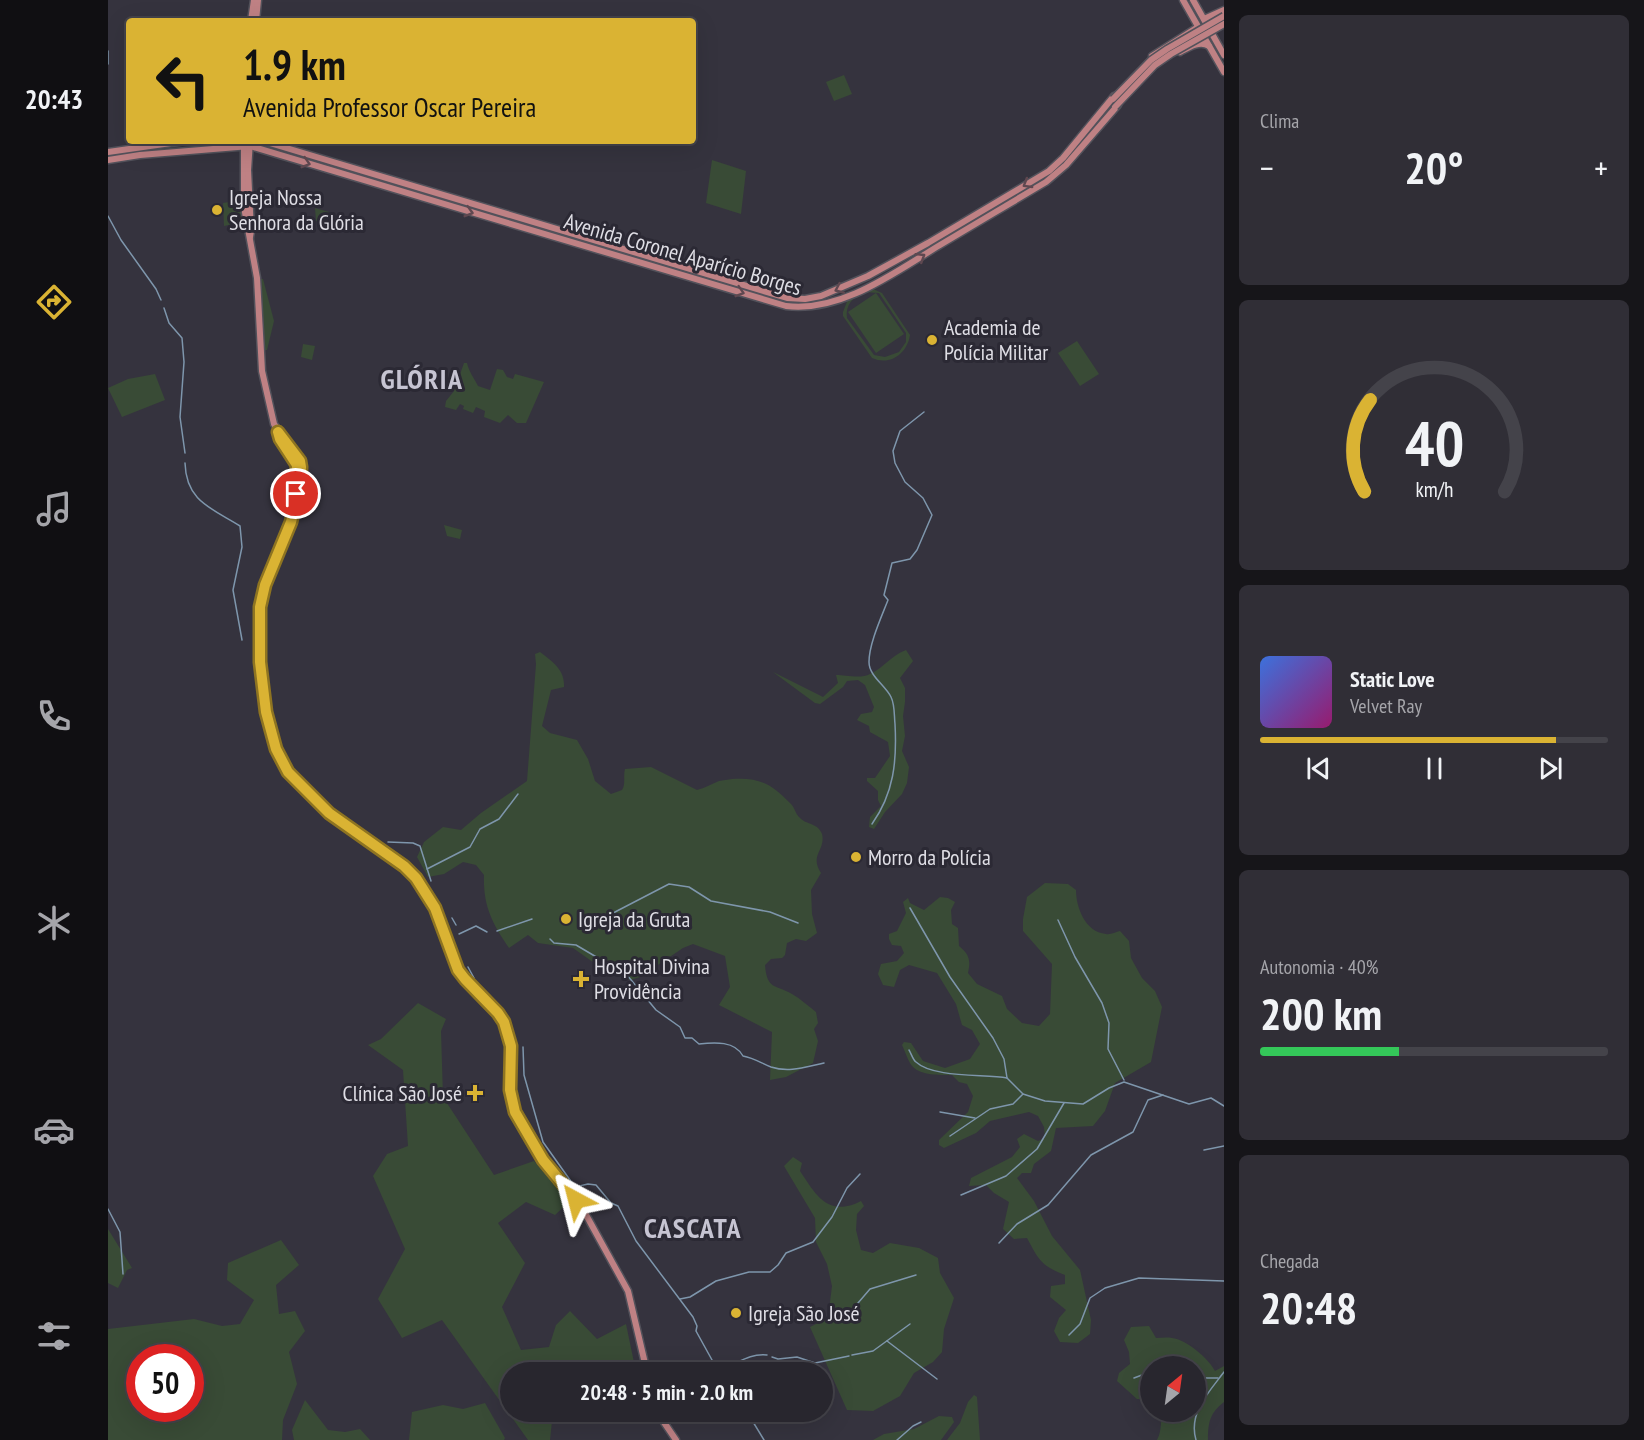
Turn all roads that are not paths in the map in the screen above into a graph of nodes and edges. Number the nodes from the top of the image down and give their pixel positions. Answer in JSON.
{"nodes":[{"id":1,"x":256,"y":0,"type":"edge"},
{"id":2,"x":1182,"y":0,"type":"edge"},
{"id":3,"x":1193,"y":0,"type":"edge"},
{"id":4,"x":1224,"y":10,"type":"edge"},
{"id":5,"x":1224,"y":16,"type":"edge"},
{"id":6,"x":253,"y":18,"type":"edge"},
{"id":7,"x":1204,"y":19,"type":"junction"},
{"id":8,"x":1224,"y":24,"type":"edge"},
{"id":9,"x":1198,"y":27,"type":"junction"},
{"id":10,"x":1179,"y":38,"type":"junction"},
{"id":11,"x":1224,"y":39,"type":"edge"},
{"id":12,"x":1209,"y":46,"type":"junction"},
{"id":13,"x":1185,"y":49,"type":"junction"},
{"id":14,"x":1222,"y":52,"type":"edge"},
{"id":15,"x":1224,"y":72,"type":"edge"},
{"id":16,"x":1112,"y":105,"type":"junction"},
{"id":17,"x":164,"y":144,"type":"edge"},
{"id":18,"x":237,"y":144,"type":"edge"},
{"id":19,"x":247,"y":144,"type":"edge"},
{"id":20,"x":250,"y":144,"type":"edge"},
{"id":21,"x":273,"y":144,"type":"edge"},
{"id":22,"x":108,"y":152,"type":"edge"},
{"id":23,"x":108,"y":160,"type":"edge"},
{"id":24,"x":278,"y":432,"type":"junction"},
{"id":25,"x":292,"y":456,"type":"junction"},
{"id":26,"x":301,"y":464,"type":"junction"},
{"id":27,"x":296,"y":498,"type":"junction"},
{"id":28,"x":645,"y":1362,"type":"edge"},
{"id":29,"x":664,"y":1422,"type":"edge"},
{"id":30,"x":676,"y":1440,"type":"edge"}],
"edges":[{"from":1,"to":6,"type":"main road"},
{"from":2,"to":9,"type":"main road"},
{"from":3,"to":7,"type":"main road"},
{"from":4,"to":7,"type":"main road"},
{"from":5,"to":16,"type":"main road","bridge":true},
{"from":7,"to":14,"type":"main road"},
{"from":8,"to":16,"type":"main road","bridge":true},
{"from":9,"to":10,"type":"main road","name":"Avenida Coronel Aparício Borges"},
{"from":9,"to":12,"type":"main road"},
{"from":10,"to":13,"type":"main road"},
{"from":10,"to":16,"type":"main road","name":"Avenida Coronel Aparício Borges"},
{"from":11,"to":14,"type":"main road"},
{"from":12,"to":13,"type":"main road","name":"Avenida Coronel Aparício Borges"},
{"from":12,"to":15,"type":"main road"},
{"from":13,"to":16,"type":"main road","name":"Avenida Coronel Aparício Borges"},
{"from":20,"to":16,"type":"main road","name":"Avenida Coronel Aparício Borges","one_way":true},
{"from":16,"to":21,"type":"main road","name":"Avenida Coronel Aparício Borges","one_way":true},
{"from":17,"to":22,"type":"main road"},
{"from":18,"to":23,"type":"main road","name":"Avenida Coronel Aparício Borges"},
{"from":19,"to":24,"type":"main road"},
{"from":24,"to":25,"type":"main road"},
{"from":24,"to":26,"type":"main road"},
{"from":25,"to":26,"type":"main road"},
{"from":25,"to":27,"type":"main road"},
{"from":26,"to":27,"type":"main road"},
{"from":27,"to":28,"type":"main road"},
{"from":29,"to":30,"type":"main road"}]}
